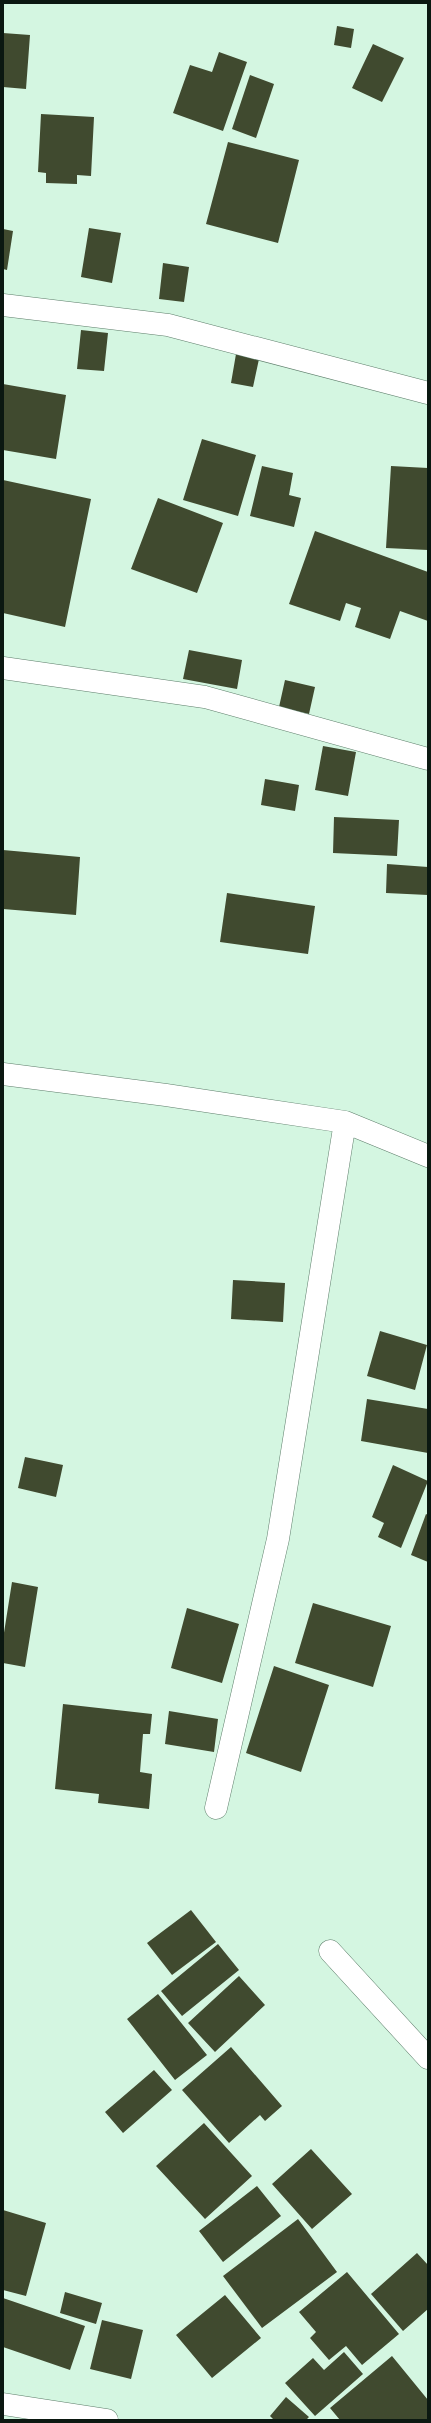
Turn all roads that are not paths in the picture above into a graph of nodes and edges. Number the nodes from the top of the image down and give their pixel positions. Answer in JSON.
{"nodes":[{"id":1,"x":3,"y":305,"type":"edge"},
{"id":2,"x":428,"y":393,"type":"edge"},
{"id":3,"x":3,"y":668,"type":"edge"},
{"id":4,"x":428,"y":759,"type":"edge"},
{"id":5,"x":3,"y":1074,"type":"edge"},
{"id":6,"x":345,"y":1122,"type":"junction"},
{"id":7,"x":428,"y":1156,"type":"edge"},
{"id":8,"x":216,"y":1808,"type":"dead end"},
{"id":9,"x":330,"y":1951,"type":"dead end"},
{"id":10,"x":428,"y":2058,"type":"edge"},
{"id":11,"x":3,"y":2404,"type":"edge"},
{"id":12,"x":107,"y":2420,"type":"edge"}],
"edges":[{"from":1,"to":2,"type":"street"},
{"from":3,"to":4,"type":"street"},
{"from":5,"to":6,"type":"street"},
{"from":6,"to":7,"type":"street"},
{"from":6,"to":8,"type":"street"},
{"from":9,"to":10,"type":"street"},
{"from":11,"to":12,"type":"street"}]}
